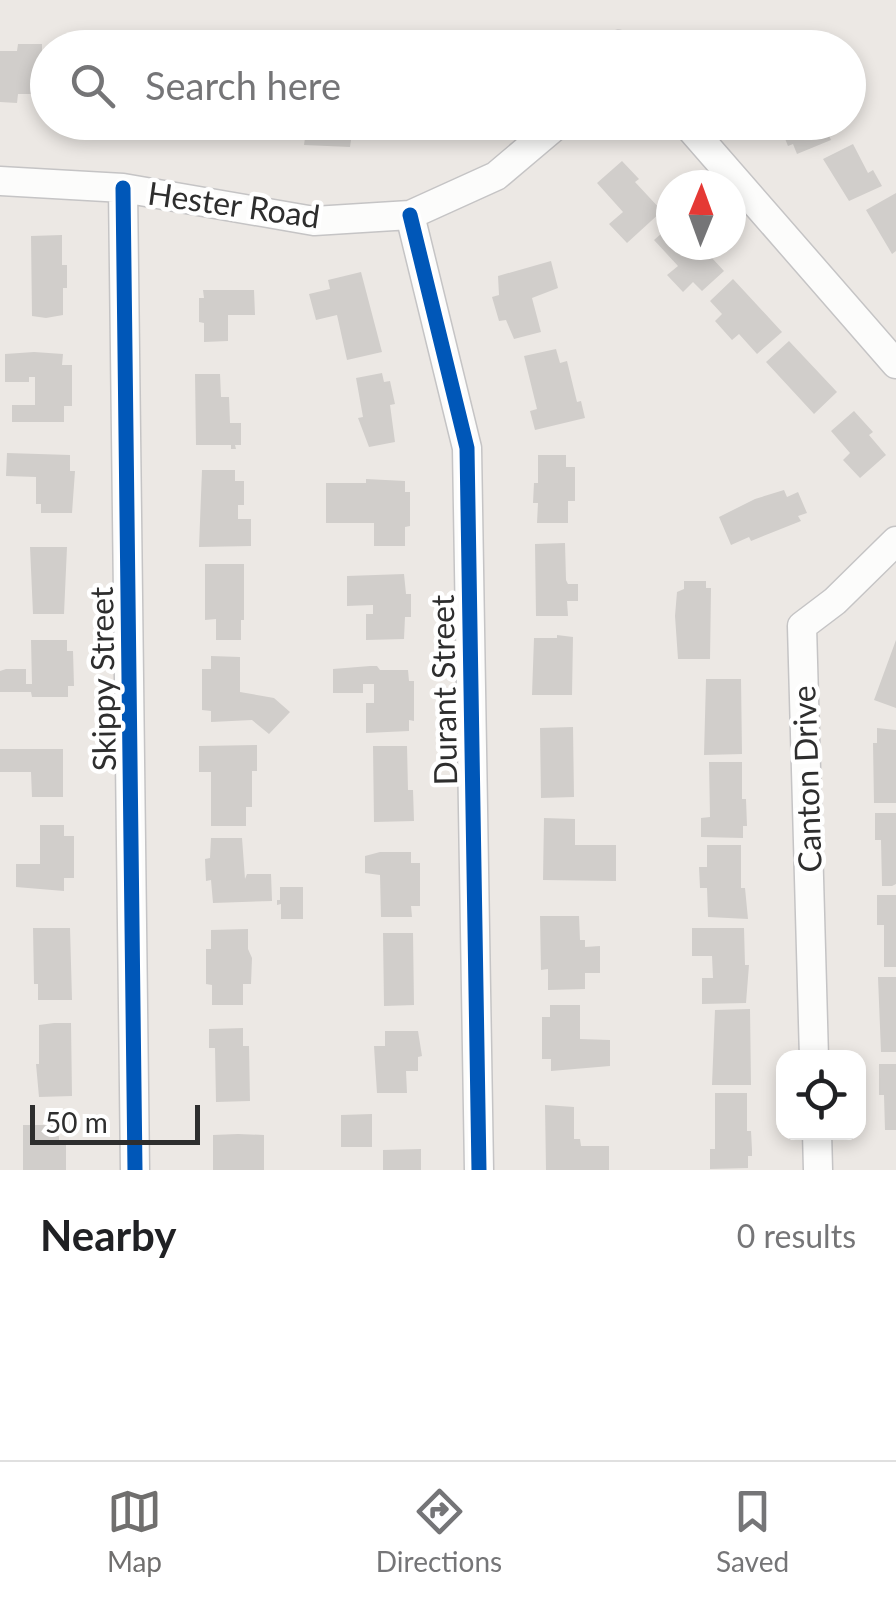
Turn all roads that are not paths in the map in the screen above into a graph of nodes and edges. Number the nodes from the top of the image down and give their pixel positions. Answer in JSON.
{"nodes":[{"id":1,"x":539,"y":140,"type":"edge"},
{"id":2,"x":701,"y":140,"type":"edge"},
{"id":3,"x":0,"y":181,"type":"edge"},
{"id":4,"x":123,"y":188,"type":"junction"},
{"id":5,"x":410,"y":215,"type":"junction"},
{"id":6,"x":896,"y":364,"type":"edge"},
{"id":7,"x":896,"y":542,"type":"edge"},
{"id":8,"x":814,"y":1050,"type":"edge"},
{"id":9,"x":817,"y":1140,"type":"edge"},
{"id":10,"x":135,"y":1170,"type":"edge"},
{"id":11,"x":479,"y":1170,"type":"edge"},
{"id":12,"x":818,"y":1170,"type":"edge"}],
"edges":[{"from":1,"to":5,"type":"street","name":"Hester Road"},
{"from":2,"to":6,"type":"street"},
{"from":3,"to":4,"type":"street","name":"Hester Road"},
{"from":4,"to":5,"type":"street","name":"Hester Road"},
{"from":4,"to":10,"type":"street","name":"Skippy Street"},
{"from":5,"to":11,"type":"street","name":"Durant Street"},
{"from":7,"to":8,"type":"street","name":"Canton Drive"},
{"from":9,"to":12,"type":"street"}]}
